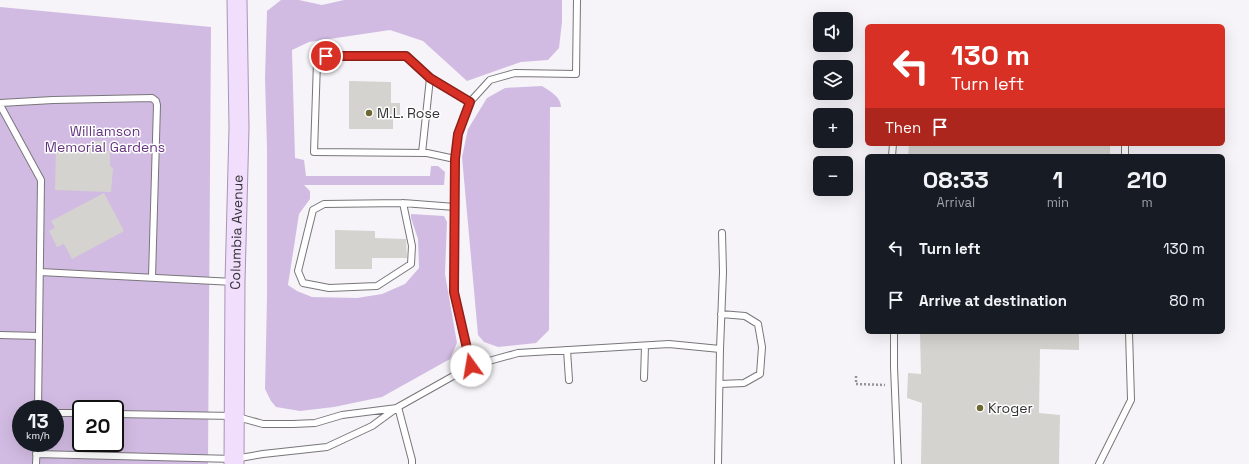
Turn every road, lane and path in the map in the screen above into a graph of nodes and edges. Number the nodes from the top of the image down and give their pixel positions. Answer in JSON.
{"nodes":[{"id":1,"x":237,"y":0,"type":"edge"},
{"id":2,"x":578,"y":0,"type":"edge"},
{"id":3,"x":430,"y":78,"type":"junction"},
{"id":4,"x":470,"y":102,"type":"junction"},
{"id":5,"x":0,"y":104,"type":"edge"},
{"id":6,"x":422,"y":153,"type":"junction"},
{"id":7,"x":455,"y":159,"type":"junction"},
{"id":8,"x":403,"y":204,"type":"junction"},
{"id":9,"x":455,"y":207,"type":"junction"},
{"id":10,"x":722,"y":234,"type":"dead end"},
{"id":11,"x":40,"y":272,"type":"junction"},
{"id":12,"x":152,"y":277,"type":"junction"},
{"id":13,"x":235,"y":282,"type":"junction"},
{"id":14,"x":722,"y":314,"type":"junction"},
{"id":15,"x":894,"y":334,"type":"edge"},
{"id":16,"x":1129,"y":334,"type":"edge"},
{"id":17,"x":0,"y":335,"type":"edge"},
{"id":18,"x":39,"y":336,"type":"junction"},
{"id":19,"x":645,"y":346,"type":"junction"},
{"id":20,"x":720,"y":349,"type":"junction"},
{"id":21,"x":567,"y":350,"type":"junction"},
{"id":22,"x":471,"y":366,"type":"junction"},
{"id":23,"x":856,"y":376,"type":"dead end"},
{"id":24,"x":644,"y":378,"type":"dead end"},
{"id":25,"x":569,"y":380,"type":"dead end"},
{"id":26,"x":720,"y":384,"type":"junction"},
{"id":27,"x":895,"y":385,"type":"junction"},
{"id":28,"x":38,"y":400,"type":"edge"},
{"id":29,"x":398,"y":407,"type":"junction"},
{"id":30,"x":124,"y":414,"type":"edge"},
{"id":31,"x":234,"y":416,"type":"junction"},
{"id":32,"x":36,"y":454,"type":"joint"},
{"id":33,"x":234,"y":462,"type":"edge"},
{"id":34,"x":36,"y":464,"type":"edge"},
{"id":35,"x":412,"y":464,"type":"edge"},
{"id":36,"x":718,"y":464,"type":"edge"},
{"id":37,"x":898,"y":464,"type":"edge"},
{"id":38,"x":1099,"y":464,"type":"edge"}],
"edges":[{"from":1,"to":13,"type":"main road","name":"Columbia Avenue"},
{"from":2,"to":4,"type":"lane"},
{"from":3,"to":4,"type":"lane"},
{"from":3,"to":6,"type":"lane"},
{"from":3,"to":6,"type":"lane"},
{"from":4,"to":7,"type":"lane"},
{"from":5,"to":11,"type":"lane"},
{"from":5,"to":12,"type":"lane"},
{"from":6,"to":7,"type":"lane"},
{"from":7,"to":9,"type":"lane"},
{"from":8,"to":8,"type":"lane"},
{"from":8,"to":9,"type":"lane"},
{"from":9,"to":22,"type":"lane"},
{"from":10,"to":14,"type":"lane"},
{"from":11,"to":12,"type":"lane"},
{"from":11,"to":18,"type":"lane"},
{"from":12,"to":13,"type":"lane"},
{"from":13,"to":31,"type":"main road","name":"Columbia Avenue"},
{"from":14,"to":20,"type":"lane"},
{"from":14,"to":26,"type":"lane"},
{"from":15,"to":27,"type":"lane"},
{"from":16,"to":38,"type":"lane"},
{"from":17,"to":18,"type":"lane"},
{"from":18,"to":28,"type":"lane"},
{"from":19,"to":20,"type":"lane"},
{"from":19,"to":21,"type":"lane"},
{"from":19,"to":24,"type":"lane"},
{"from":20,"to":26,"type":"lane"},
{"from":21,"to":22,"type":"lane"},
{"from":21,"to":25,"type":"lane"},
{"from":22,"to":29,"type":"lane"},
{"from":23,"to":27,"type":"path"},
{"from":26,"to":36,"type":"lane"},
{"from":27,"to":37,"type":"lane"},
{"from":29,"to":31,"type":"lane"},
{"from":29,"to":33,"type":"lane"},
{"from":29,"to":35,"type":"lane"},
{"from":30,"to":31,"type":"lane"},
{"from":31,"to":33,"type":"main road","name":"Columbia Avenue"},
{"from":32,"to":33,"type":"lane"},
{"from":32,"to":34,"type":"lane"}]}
